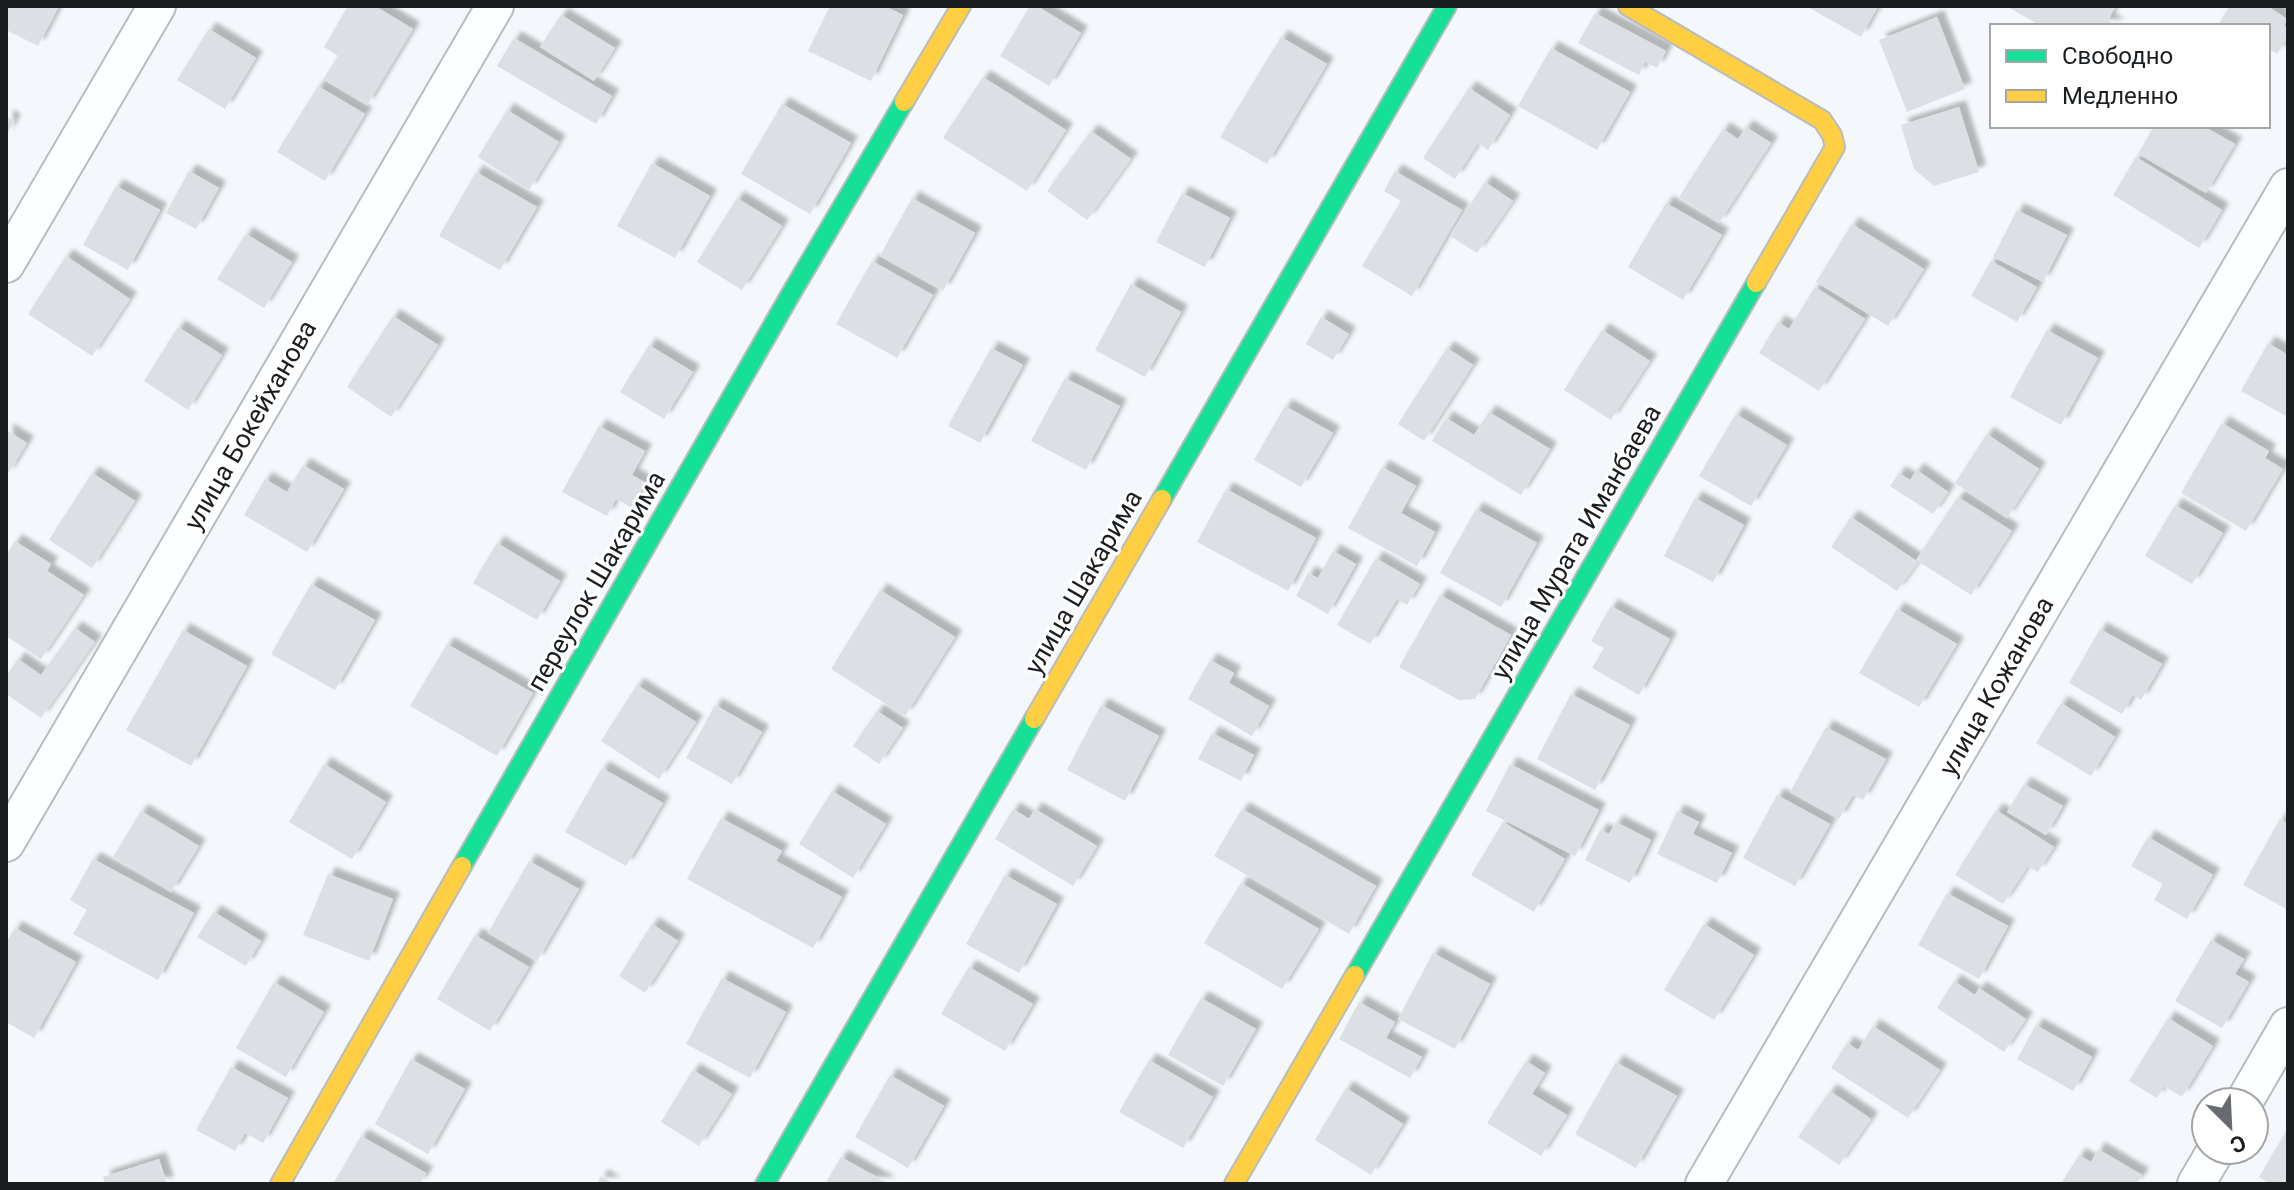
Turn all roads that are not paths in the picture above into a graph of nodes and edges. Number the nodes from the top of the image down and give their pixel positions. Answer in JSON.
{"nodes":[{"id":1,"x":157,"y":6,"type":"edge"},
{"id":2,"x":495,"y":6,"type":"edge"},
{"id":3,"x":961,"y":6,"type":"edge"},
{"id":4,"x":1447,"y":6,"type":"edge"},
{"id":5,"x":1628,"y":6,"type":"edge"},
{"id":6,"x":2288,"y":187,"type":"edge"},
{"id":7,"x":6,"y":264,"type":"edge"},
{"id":8,"x":6,"y":843,"type":"edge"},
{"id":9,"x":2288,"y":1026,"type":"edge"},
{"id":10,"x":2253,"y":1086,"type":"edge"},
{"id":11,"x":2207,"y":1166,"type":"edge"},
{"id":12,"x":280,"y":1184,"type":"edge"},
{"id":13,"x":765,"y":1184,"type":"edge"},
{"id":14,"x":1234,"y":1184,"type":"edge"},
{"id":15,"x":1704,"y":1184,"type":"edge"},
{"id":16,"x":2196,"y":1184,"type":"edge"}],
"edges":[{"from":1,"to":7,"type":"street"},
{"from":2,"to":8,"type":"street","name":"улица Бокейханова"},
{"from":3,"to":12,"type":"street","name":"переулок Шакарима"},
{"from":4,"to":13,"type":"street","name":"улица Шакарима"},
{"from":5,"to":14,"type":"street","name":"улица Мурата Иманбаева"},
{"from":6,"to":15,"type":"street","name":"улица Кожанова"},
{"from":9,"to":10,"type":"street"},
{"from":11,"to":16,"type":"street"}]}
